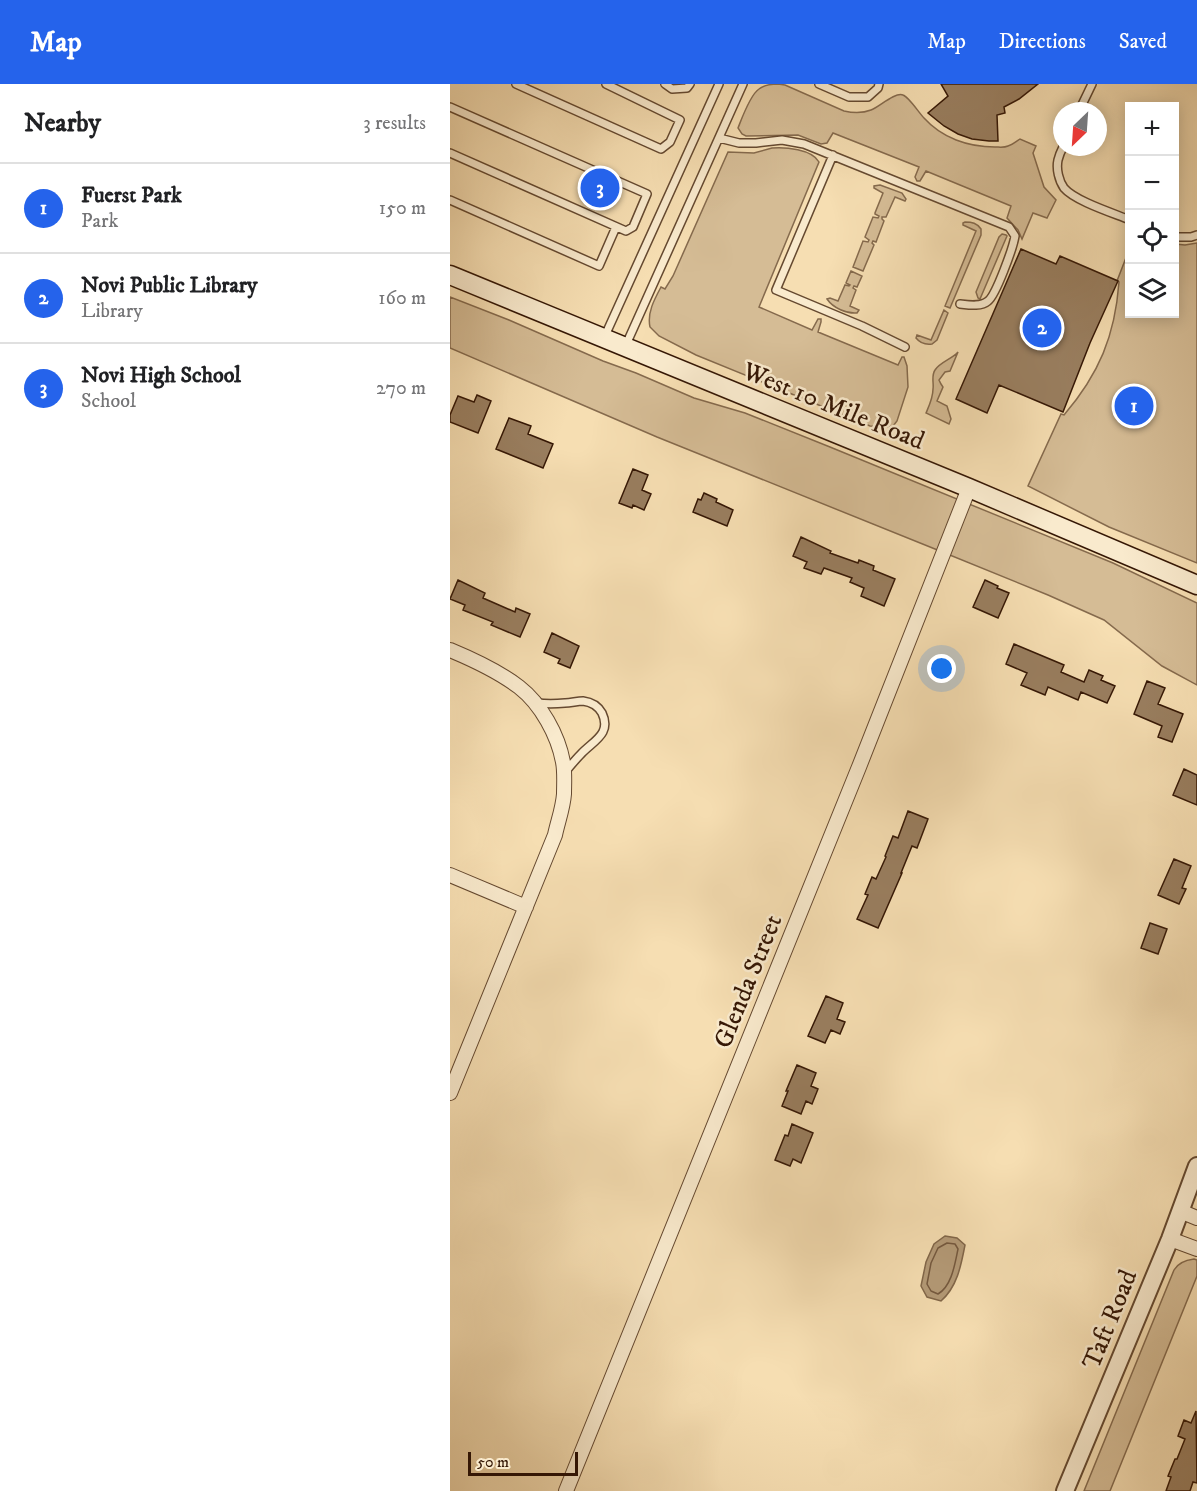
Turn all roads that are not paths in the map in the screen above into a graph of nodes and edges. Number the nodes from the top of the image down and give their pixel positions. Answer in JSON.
{"nodes":[{"id":1,"x":516,"y":84,"type":"edge"},
{"id":2,"x":606,"y":84,"type":"edge"},
{"id":3,"x":665,"y":84,"type":"edge"},
{"id":4,"x":690,"y":84,"type":"edge"},
{"id":5,"x":719,"y":84,"type":"edge"},
{"id":6,"x":743,"y":84,"type":"edge"},
{"id":7,"x":819,"y":84,"type":"edge"},
{"id":8,"x":879,"y":84,"type":"edge"},
{"id":9,"x":1092,"y":84,"type":"edge"},
{"id":10,"x":1083,"y":102,"type":"edge"},
{"id":11,"x":450,"y":107,"type":"edge"},
{"id":12,"x":719,"y":138,"type":"junction"},
{"id":13,"x":450,"y":153,"type":"edge"},
{"id":14,"x":833,"y":155,"type":"junction"},
{"id":15,"x":1060,"y":156,"type":"edge"},
{"id":16,"x":450,"y":200,"type":"edge"},
{"id":17,"x":1125,"y":218,"type":"edge"},
{"id":18,"x":616,"y":227,"type":"junction"},
{"id":19,"x":1197,"y":235,"type":"edge"},
{"id":20,"x":1179,"y":237,"type":"edge"},
{"id":21,"x":450,"y":275,"type":"edge"},
{"id":22,"x":960,"y":304,"type":"dead end"},
{"id":23,"x":604,"y":338,"type":"junction"},
{"id":24,"x":625,"y":346,"type":"junction"},
{"id":25,"x":905,"y":347,"type":"dead end"},
{"id":26,"x":969,"y":488,"type":"junction"},
{"id":27,"x":1197,"y":585,"type":"edge"},
{"id":28,"x":450,"y":650,"type":"edge"},
{"id":29,"x":535,"y":703,"type":"junction"},
{"id":30,"x":564,"y":773,"type":"junction"},
{"id":31,"x":450,"y":875,"type":"edge"},
{"id":32,"x":526,"y":907,"type":"junction"},
{"id":33,"x":450,"y":1093,"type":"edge"},
{"id":34,"x":1197,"y":1166,"type":"edge"},
{"id":35,"x":1180,"y":1211,"type":"junction"},
{"id":36,"x":1197,"y":1218,"type":"edge"},
{"id":37,"x":1170,"y":1239,"type":"junction"},
{"id":38,"x":1197,"y":1249,"type":"edge"},
{"id":39,"x":566,"y":1491,"type":"edge"},
{"id":40,"x":1065,"y":1491,"type":"edge"}],
"edges":[{"from":1,"to":2,"type":"lane"},
{"from":3,"to":4,"type":"lane"},
{"from":5,"to":23,"type":"lane"},
{"from":6,"to":12,"type":"lane"},
{"from":7,"to":8,"type":"lane"},
{"from":9,"to":10,"type":"lane"},
{"from":11,"to":18,"type":"lane"},
{"from":12,"to":14,"type":"lane"},
{"from":12,"to":24,"type":"lane"},
{"from":13,"to":18,"type":"lane"},
{"from":14,"to":22,"type":"lane"},
{"from":14,"to":25,"type":"lane"},
{"from":15,"to":17,"type":"lane"},
{"from":16,"to":18,"type":"lane"},
{"from":19,"to":20,"type":"lane"},
{"from":21,"to":23,"type":"main road","name":"West 10 Mile Road"},
{"from":23,"to":24,"type":"main road","name":"West 10 Mile Road"},
{"from":24,"to":26,"type":"main road","name":"West 10 Mile Road"},
{"from":26,"to":27,"type":"main road","name":"West 10 Mile Road"},
{"from":26,"to":39,"type":"street","name":"Glenda Street"},
{"from":28,"to":29,"type":"street"},
{"from":29,"to":30,"type":"street"},
{"from":29,"to":30,"type":"lane"},
{"from":30,"to":32,"type":"street"},
{"from":31,"to":32,"type":"street"},
{"from":32,"to":33,"type":"street"},
{"from":34,"to":35,"type":"street","name":"Taft Road"},
{"from":35,"to":36,"type":"street"},
{"from":35,"to":37,"type":"street","name":"Taft Road"},
{"from":37,"to":38,"type":"street"},
{"from":37,"to":40,"type":"street","name":"Taft Road"}]}
